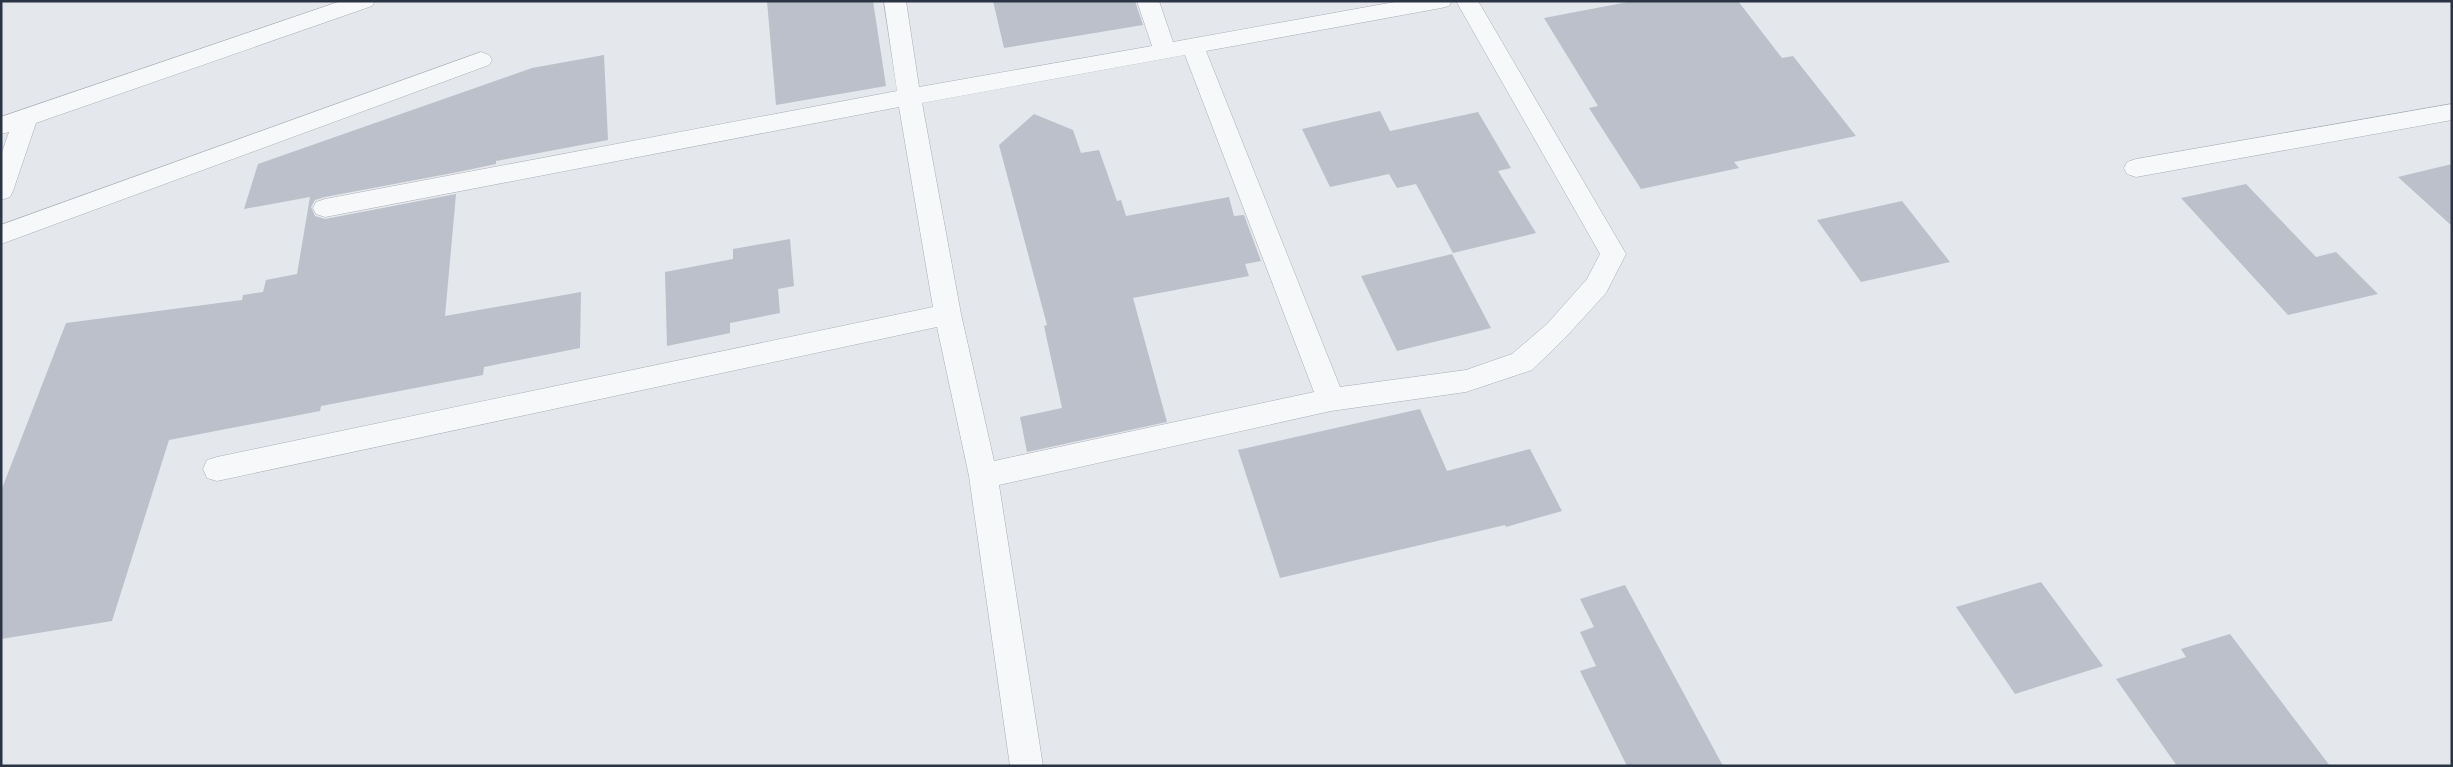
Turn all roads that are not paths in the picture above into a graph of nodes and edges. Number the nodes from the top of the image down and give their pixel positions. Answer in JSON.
{"nodes":[{"id":1,"x":364,"y":1,"type":"edge"},
{"id":2,"x":895,"y":1,"type":"edge"},
{"id":3,"x":1148,"y":1,"type":"edge"},
{"id":4,"x":1441,"y":1,"type":"edge"},
{"id":5,"x":1467,"y":1,"type":"edge"},
{"id":6,"x":1193,"y":47,"type":"junction"},
{"id":7,"x":1165,"y":52,"type":"junction"},
{"id":8,"x":481,"y":60,"type":"dead end"},
{"id":9,"x":909,"y":97,"type":"junction"},
{"id":10,"x":2452,"y":112,"type":"edge"},
{"id":11,"x":26,"y":118,"type":"junction"},
{"id":12,"x":1,"y":126,"type":"edge"},
{"id":13,"x":2136,"y":168,"type":"dead end"},
{"id":14,"x":1,"y":192,"type":"edge"},
{"id":15,"x":325,"y":208,"type":"dead end"},
{"id":16,"x":1,"y":235,"type":"edge"},
{"id":17,"x":948,"y":314,"type":"junction"},
{"id":18,"x":1331,"y":400,"type":"junction"},
{"id":19,"x":217,"y":469,"type":"dead end"},
{"id":20,"x":983,"y":476,"type":"junction"},
{"id":21,"x":1027,"y":766,"type":"edge"}],
"edges":[{"from":1,"to":11,"type":"street"},
{"from":2,"to":9,"type":"street"},
{"from":3,"to":7,"type":"street"},
{"from":4,"to":6,"type":"street"},
{"from":5,"to":18,"type":"street"},
{"from":6,"to":7,"type":"street"},
{"from":6,"to":18,"type":"street"},
{"from":7,"to":9,"type":"street"},
{"from":8,"to":16,"type":"street"},
{"from":9,"to":15,"type":"street"},
{"from":9,"to":17,"type":"street"},
{"from":10,"to":13,"type":"street"},
{"from":11,"to":12,"type":"street"},
{"from":11,"to":14,"type":"street"},
{"from":17,"to":19,"type":"street"},
{"from":17,"to":20,"type":"street"},
{"from":18,"to":20,"type":"street"},
{"from":20,"to":21,"type":"street"}]}
